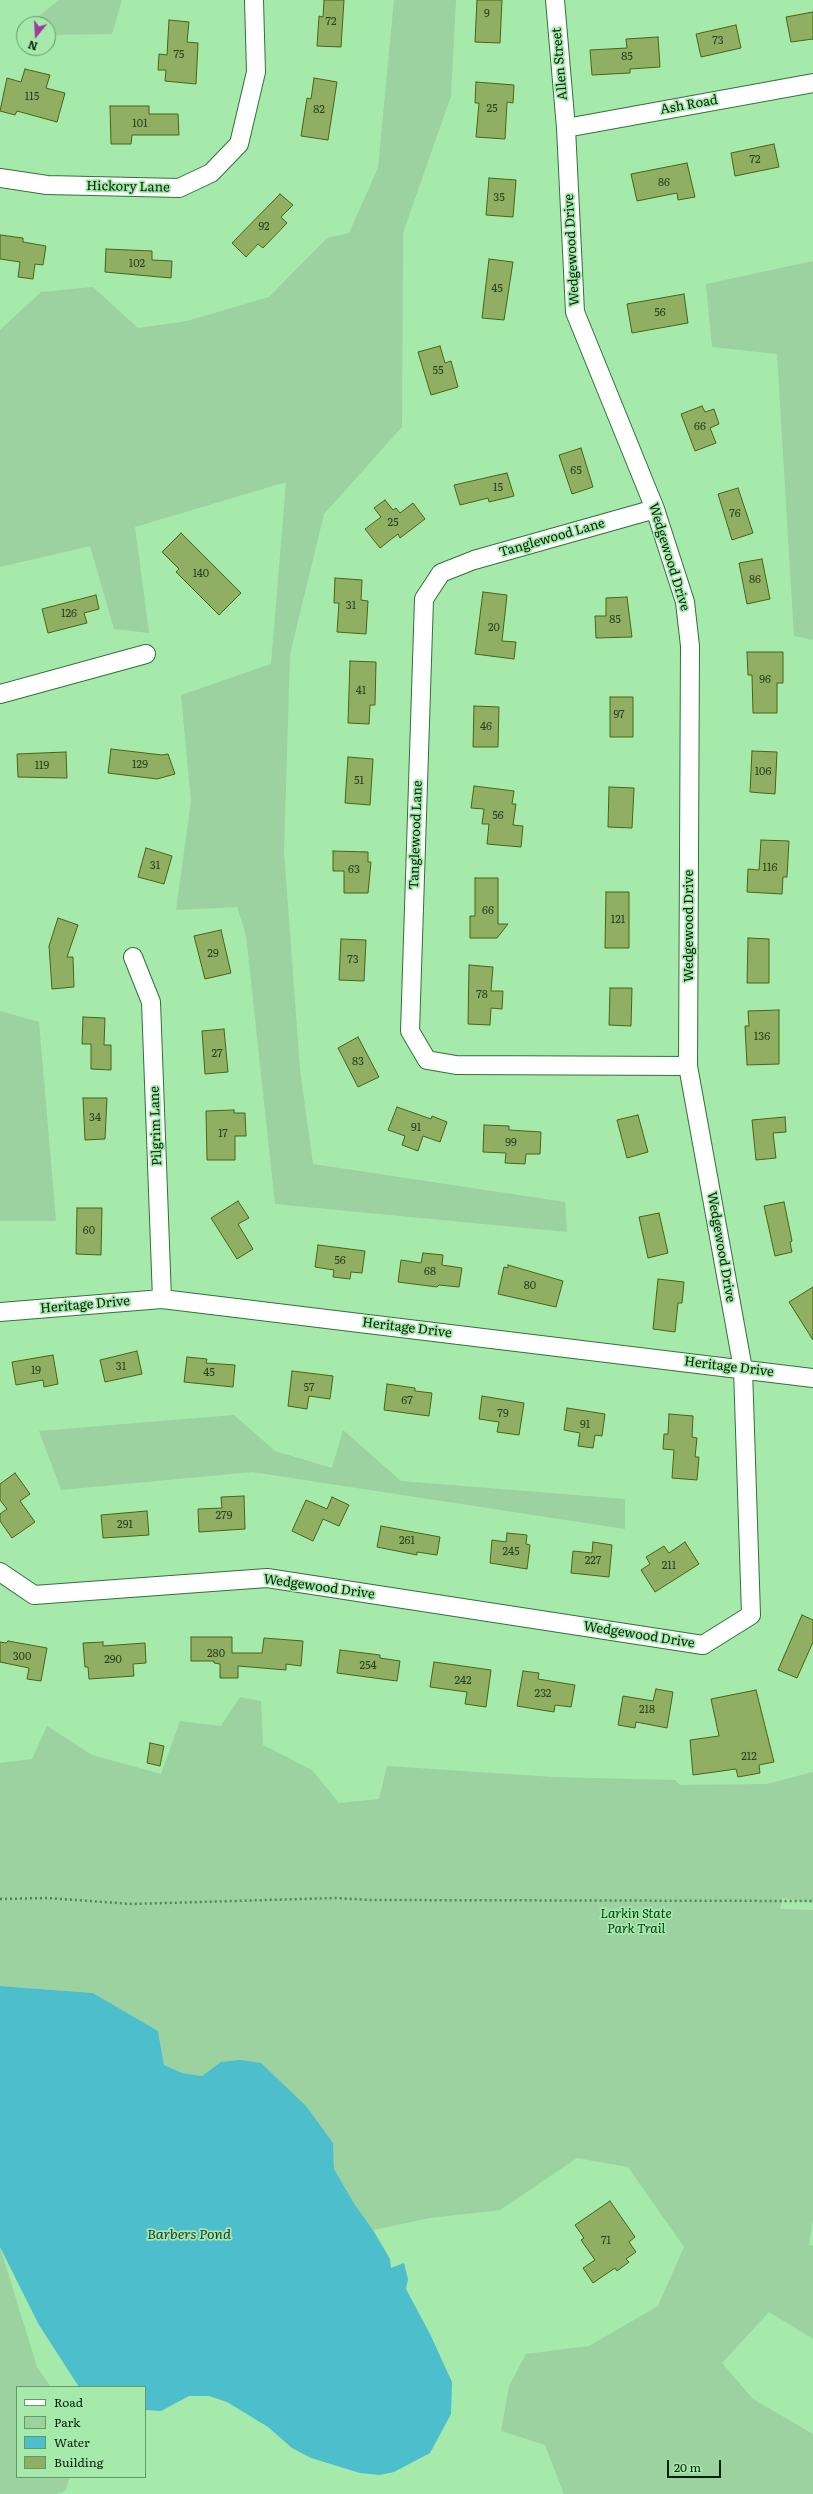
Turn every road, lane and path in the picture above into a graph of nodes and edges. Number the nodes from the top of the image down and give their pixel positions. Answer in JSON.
{"nodes":[{"id":1,"x":254,"y":0,"type":"edge"},
{"id":2,"x":555,"y":0,"type":"edge"},
{"id":3,"x":813,"y":83,"type":"edge"},
{"id":4,"x":566,"y":128,"type":"junction"},
{"id":5,"x":0,"y":178,"type":"edge"},
{"id":6,"x":655,"y":509,"type":"junction"},
{"id":7,"x":146,"y":654,"type":"dead end"},
{"id":8,"x":0,"y":694,"type":"edge"},
{"id":9,"x":133,"y":957,"type":"dead end"},
{"id":10,"x":688,"y":1066,"type":"junction"},
{"id":11,"x":162,"y":1299,"type":"junction"},
{"id":12,"x":0,"y":1312,"type":"edge"},
{"id":13,"x":743,"y":1369,"type":"junction"},
{"id":14,"x":813,"y":1378,"type":"edge"},
{"id":15,"x":0,"y":1572,"type":"edge"},
{"id":16,"x":0,"y":1899,"type":"edge"},
{"id":17,"x":813,"y":1901,"type":"edge"}],
"edges":[{"from":1,"to":5,"type":"street","name":"Hickory Lane"},
{"from":2,"to":4,"type":"street","name":"Allen Street"},
{"from":3,"to":4,"type":"street","name":"Ash Road"},
{"from":4,"to":6,"type":"street","name":"Wedgewood Drive"},
{"from":6,"to":10,"type":"street","name":"Wedgewood Drive"},
{"from":6,"to":10,"type":"street","name":"Tanglewood Lane"},
{"from":7,"to":8,"type":"street"},
{"from":9,"to":11,"type":"street","name":"Pilgrim Lane"},
{"from":10,"to":13,"type":"street","name":"Wedgewood Drive"},
{"from":11,"to":12,"type":"street","name":"Heritage Drive"},
{"from":11,"to":13,"type":"street","name":"Heritage Drive"},
{"from":13,"to":14,"type":"street","name":"Heritage Drive"},
{"from":13,"to":15,"type":"street","name":"Wedgewood Drive"},
{"from":16,"to":17,"type":"path"}]}
